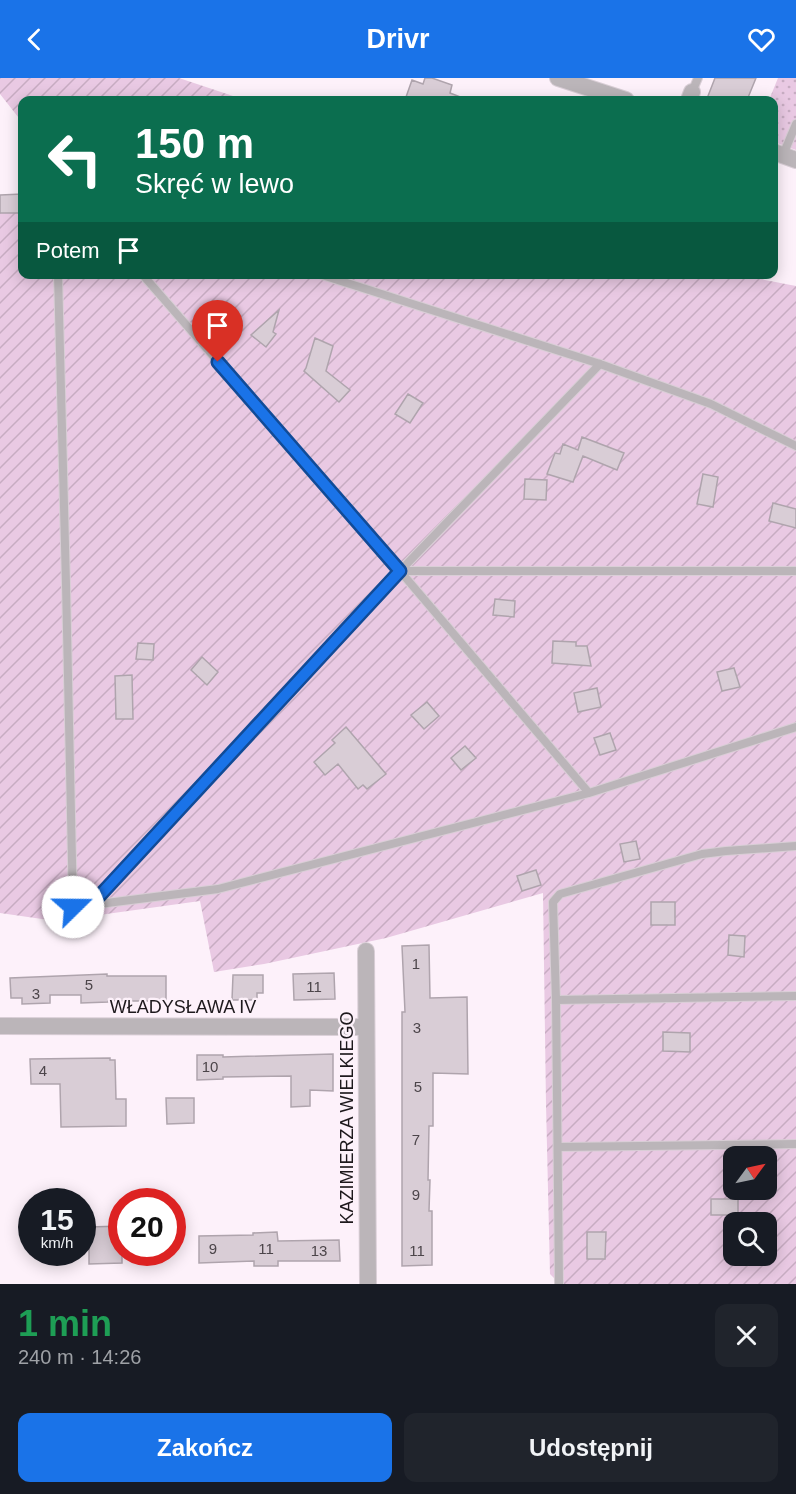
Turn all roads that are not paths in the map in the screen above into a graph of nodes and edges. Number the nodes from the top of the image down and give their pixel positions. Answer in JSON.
{"nodes":[{"id":1,"x":558,"y":78,"type":"edge"},
{"id":2,"x":614,"y":96,"type":"edge"},
{"id":3,"x":796,"y":124,"type":"edge"},
{"id":4,"x":784,"y":156,"type":"edge"},
{"id":5,"x":57,"y":279,"type":"edge"},
{"id":6,"x":146,"y":279,"type":"edge"},
{"id":7,"x":335,"y":279,"type":"edge"},
{"id":8,"x":600,"y":364,"type":"junction"},
{"id":9,"x":796,"y":446,"type":"edge"},
{"id":10,"x":400,"y":571,"type":"junction"},
{"id":11,"x":796,"y":572,"type":"edge"},
{"id":12,"x":796,"y":727,"type":"edge"},
{"id":13,"x":588,"y":793,"type":"junction"},
{"id":14,"x":796,"y":846,"type":"edge"},
{"id":15,"x":91,"y":905,"type":"junction"},
{"id":16,"x":366,"y":951,"type":"dead end"},
{"id":17,"x":796,"y":996,"type":"edge"},
{"id":18,"x":556,"y":1000,"type":"junction"},
{"id":19,"x":0,"y":1026,"type":"edge"},
{"id":20,"x":366,"y":1027,"type":"junction"},
{"id":21,"x":796,"y":1144,"type":"edge"},
{"id":22,"x":558,"y":1148,"type":"junction"},
{"id":23,"x":368,"y":1284,"type":"edge"},
{"id":24,"x":559,"y":1284,"type":"edge"}],
"edges":[{"from":1,"to":2,"type":"street"},
{"from":3,"to":4,"type":"lane"},
{"from":5,"to":15,"type":"lane"},
{"from":6,"to":10,"type":"lane"},
{"from":7,"to":8,"type":"lane"},
{"from":8,"to":9,"type":"lane"},
{"from":8,"to":10,"type":"lane"},
{"from":10,"to":11,"type":"lane"},
{"from":10,"to":13,"type":"lane"},
{"from":10,"to":15,"type":"lane"},
{"from":12,"to":13,"type":"lane"},
{"from":13,"to":15,"type":"lane"},
{"from":14,"to":18,"type":"lane"},
{"from":16,"to":20,"type":"street","name":"KAZIMIERZA WIELKIEGO"},
{"from":17,"to":18,"type":"lane"},
{"from":18,"to":22,"type":"lane"},
{"from":19,"to":20,"type":"street","name":"WŁADYSŁAWA IV"},
{"from":20,"to":23,"type":"street","name":"KAZIMIERZA WIELKIEGO"},
{"from":21,"to":22,"type":"lane"},
{"from":22,"to":24,"type":"lane"}]}
